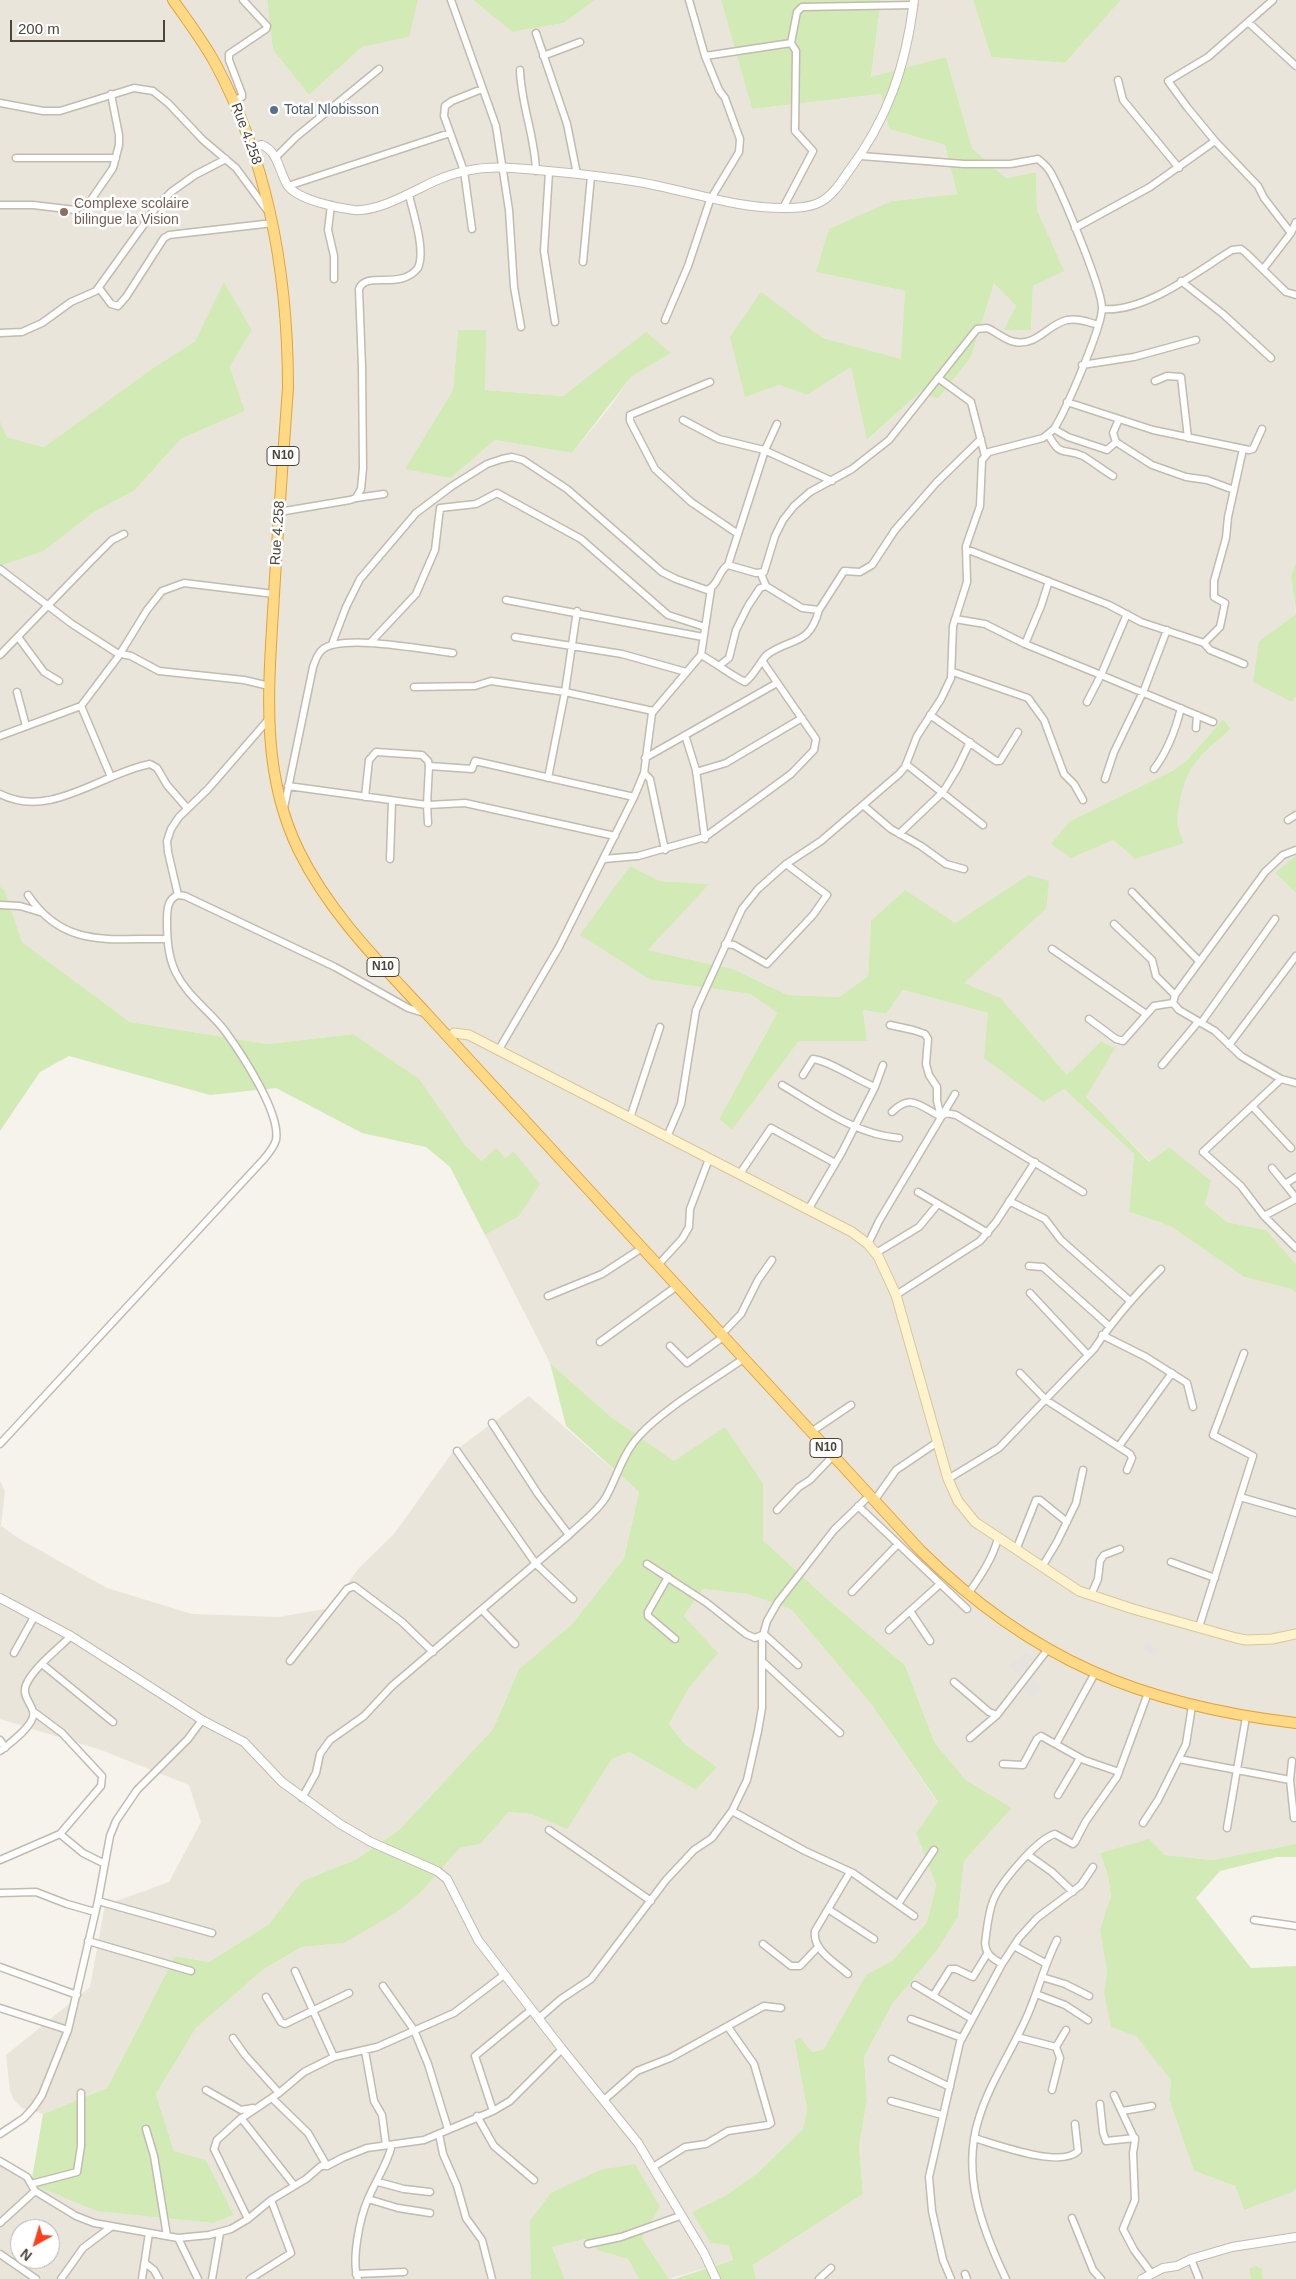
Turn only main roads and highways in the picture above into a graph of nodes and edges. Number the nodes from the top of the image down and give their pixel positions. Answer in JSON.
{"nodes":[{"id":1,"x":173,"y":0,"type":"edge"},
{"id":2,"x":450,"y":1033,"type":"junction"},
{"id":3,"x":1296,"y":1634,"type":"edge"},
{"id":4,"x":1296,"y":1723,"type":"edge"}],
"edges":[{"from":1,"to":2,"type":"highway","name":"Rue 4.258","number":"N10"},
{"from":2,"to":3,"type":"main road"},
{"from":2,"to":4,"type":"highway","number":"N10"}]}
